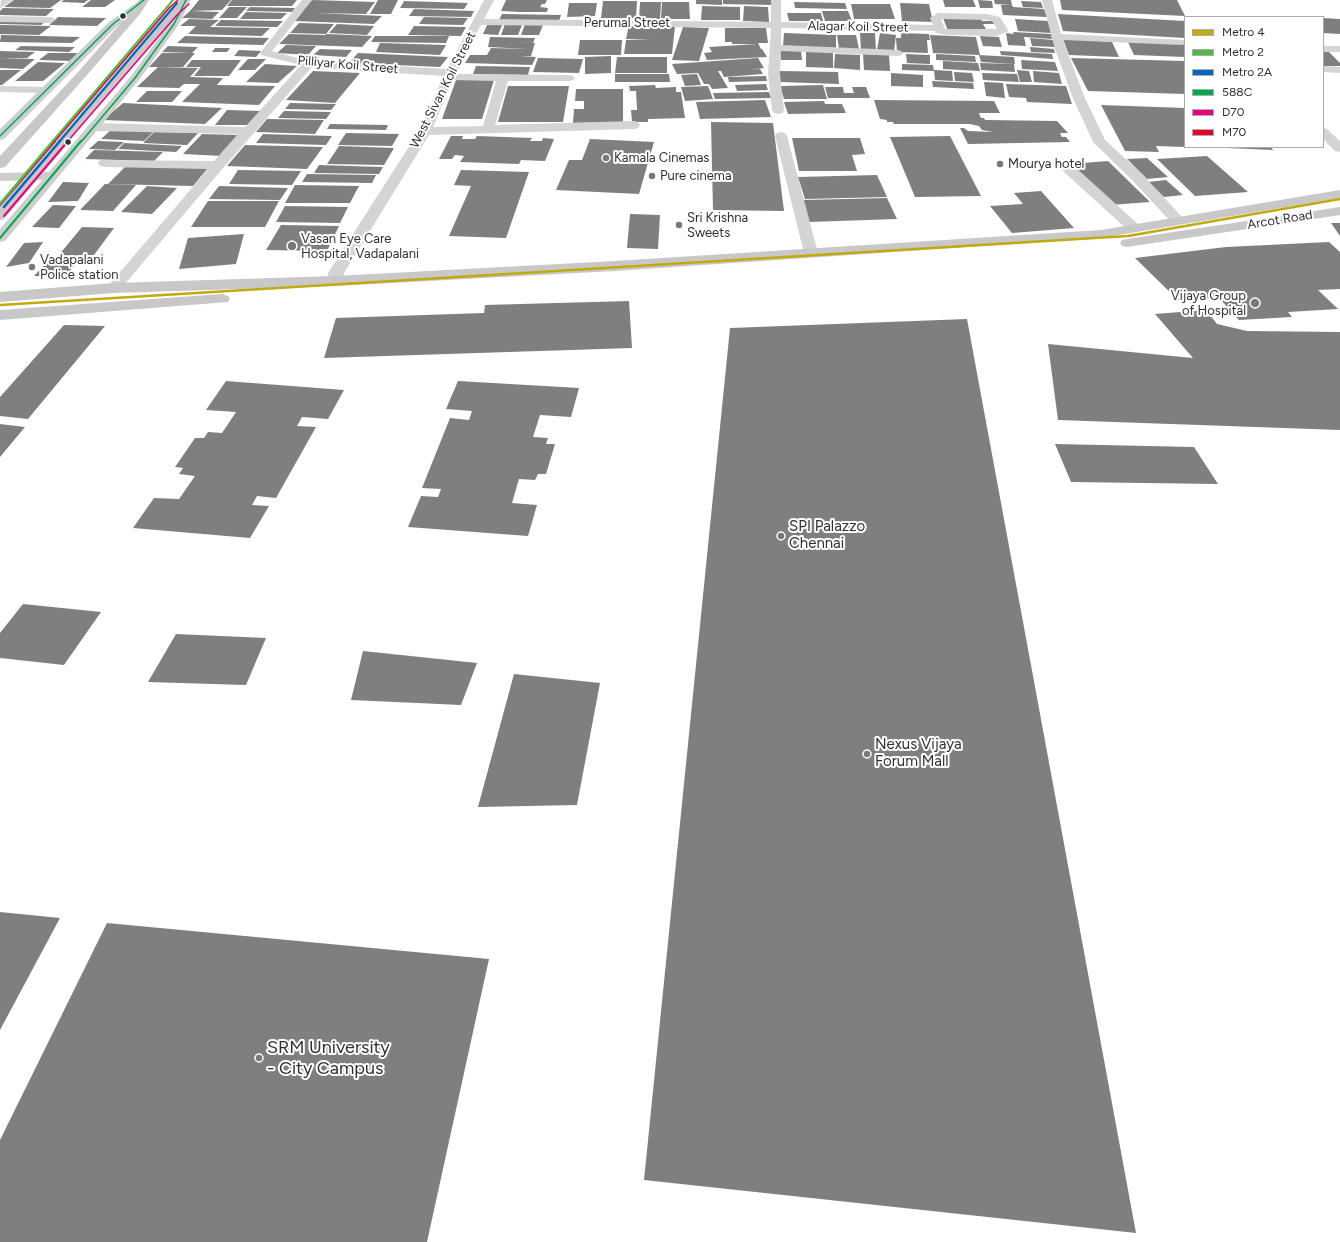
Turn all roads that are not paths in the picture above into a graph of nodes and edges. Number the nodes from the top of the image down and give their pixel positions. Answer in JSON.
{"nodes":[{"id":1,"x":8,"y":0,"type":"edge"},
{"id":2,"x":306,"y":0,"type":"edge"},
{"id":3,"x":489,"y":0,"type":"edge"},
{"id":4,"x":776,"y":0,"type":"edge"},
{"id":5,"x":1047,"y":0,"type":"edge"},
{"id":6,"x":185,"y":1,"type":"edge"},
{"id":7,"x":0,"y":5,"type":"edge"},
{"id":8,"x":141,"y":5,"type":"edge"},
{"id":9,"x":0,"y":19,"type":"edge"},
{"id":10,"x":51,"y":20,"type":"dead end"},
{"id":11,"x":477,"y":22,"type":"junction"},
{"id":12,"x":777,"y":26,"type":"junction"},
{"id":13,"x":940,"y":28,"type":"junction"},
{"id":14,"x":1057,"y":37,"type":"junction"},
{"id":15,"x":1182,"y":42,"type":"dead end"},
{"id":16,"x":776,"y":48,"type":"junction"},
{"id":17,"x":899,"y":53,"type":"dead end"},
{"id":18,"x":308,"y":64,"type":"junction"},
{"id":19,"x":1324,"y":69,"type":"edge"},
{"id":20,"x":1340,"y":70,"type":"edge"},
{"id":21,"x":451,"y":75,"type":"junction"},
{"id":22,"x":503,"y":78,"type":"junction"},
{"id":23,"x":569,"y":78,"type":"dead end"},
{"id":24,"x":0,"y":89,"type":"edge"},
{"id":25,"x":47,"y":90,"type":"junction"},
{"id":26,"x":778,"y":110,"type":"dead end"},
{"id":27,"x":634,"y":125,"type":"dead end"},
{"id":28,"x":93,"y":127,"type":"junction"},
{"id":29,"x":488,"y":128,"type":"junction"},
{"id":30,"x":1340,"y":130,"type":"edge"},
{"id":31,"x":248,"y":131,"type":"junction"},
{"id":32,"x":425,"y":132,"type":"junction"},
{"id":33,"x":1324,"y":132,"type":"edge"},
{"id":34,"x":1324,"y":133,"type":"edge"},
{"id":35,"x":0,"y":136,"type":"edge"},
{"id":36,"x":781,"y":136,"type":"dead end"},
{"id":37,"x":1340,"y":148,"type":"edge"},
{"id":38,"x":105,"y":163,"type":"dead end"},
{"id":39,"x":0,"y":164,"type":"edge"},
{"id":40,"x":218,"y":165,"type":"junction"},
{"id":41,"x":1069,"y":169,"type":"dead end"},
{"id":42,"x":51,"y":176,"type":"junction"},
{"id":43,"x":0,"y":177,"type":"edge"},
{"id":44,"x":1340,"y":194,"type":"edge"},
{"id":45,"x":1340,"y":211,"type":"edge"},
{"id":46,"x":0,"y":213,"type":"edge"},
{"id":47,"x":1177,"y":220,"type":"junction"},
{"id":48,"x":1134,"y":228,"type":"junction"},
{"id":49,"x":0,"y":238,"type":"edge"},
{"id":50,"x":811,"y":253,"type":"junction"},
{"id":51,"x":667,"y":268,"type":"junction"},
{"id":52,"x":434,"y":280,"type":"junction"},
{"id":53,"x":335,"y":281,"type":"junction"},
{"id":54,"x":114,"y":288,"type":"junction"},
{"id":55,"x":0,"y":297,"type":"edge"},
{"id":56,"x":0,"y":315,"type":"edge"}],
"edges":[{"from":1,"to":7,"type":"street"},
{"from":2,"to":18,"type":"street","name":"Pilliyar Koil Street"},
{"from":3,"to":11,"type":"street","name":"West Sivan Koil Street"},
{"from":4,"to":12,"type":"street"},
{"from":5,"to":14,"type":"street"},
{"from":6,"to":28,"type":"street"},
{"from":6,"to":46,"type":"main road","bridge":true},
{"from":8,"to":25,"type":"street"},
{"from":8,"to":39,"type":"main road"},
{"from":9,"to":10,"type":"street"},
{"from":11,"to":12,"type":"street","name":"Perumal Street"},
{"from":11,"to":21,"type":"street","name":"West Sivan Koil Street"},
{"from":12,"to":13,"type":"street","name":"Alagar Koil Street"},
{"from":12,"to":16,"type":"street"},
{"from":13,"to":13,"type":"street","name":"Alagar Koil Street"},
{"from":14,"to":15,"type":"street"},
{"from":14,"to":47,"type":"street"},
{"from":16,"to":17,"type":"street"},
{"from":16,"to":26,"type":"street"},
{"from":18,"to":21,"type":"street","name":"Pilliyar Koil Street"},
{"from":18,"to":31,"type":"street"},
{"from":19,"to":20,"type":"street"},
{"from":21,"to":22,"type":"street","name":"Pilliyar Koil Street"},
{"from":21,"to":32,"type":"street","name":"West Sivan Koil Street"},
{"from":22,"to":23,"type":"street","name":"Pilliyar Koil Street"},
{"from":22,"to":29,"type":"street"},
{"from":24,"to":25,"type":"street"},
{"from":25,"to":35,"type":"street"},
{"from":27,"to":29,"type":"street"},
{"from":28,"to":31,"type":"street"},
{"from":28,"to":42,"type":"street"},
{"from":29,"to":32,"type":"street"},
{"from":30,"to":33,"type":"street"},
{"from":31,"to":40,"type":"street"},
{"from":32,"to":53,"type":"street","name":"West Sivan Koil Street"},
{"from":34,"to":37,"type":"street"},
{"from":36,"to":50,"type":"street"},
{"from":38,"to":40,"type":"street"},
{"from":40,"to":54,"type":"street"},
{"from":41,"to":48,"type":"street"},
{"from":42,"to":43,"type":"street"},
{"from":42,"to":49,"type":"street"},
{"from":44,"to":47,"type":"main road","name":"Arcot Road"},
{"from":45,"to":51,"type":"main road","name":"Arcot Road"},
{"from":47,"to":48,"type":"main road","name":"Arcot Road"},
{"from":48,"to":50,"type":"main road","name":"Arcot Road"},
{"from":50,"to":51,"type":"main road","name":"Arcot Road"},
{"from":51,"to":52,"type":"main road","name":"Arcot Road"},
{"from":52,"to":53,"type":"main road","name":"Arcot Road"},
{"from":52,"to":56,"type":"main road","name":"Arcot Road"},
{"from":53,"to":54,"type":"main road"},
{"from":54,"to":55,"type":"main road"}]}
